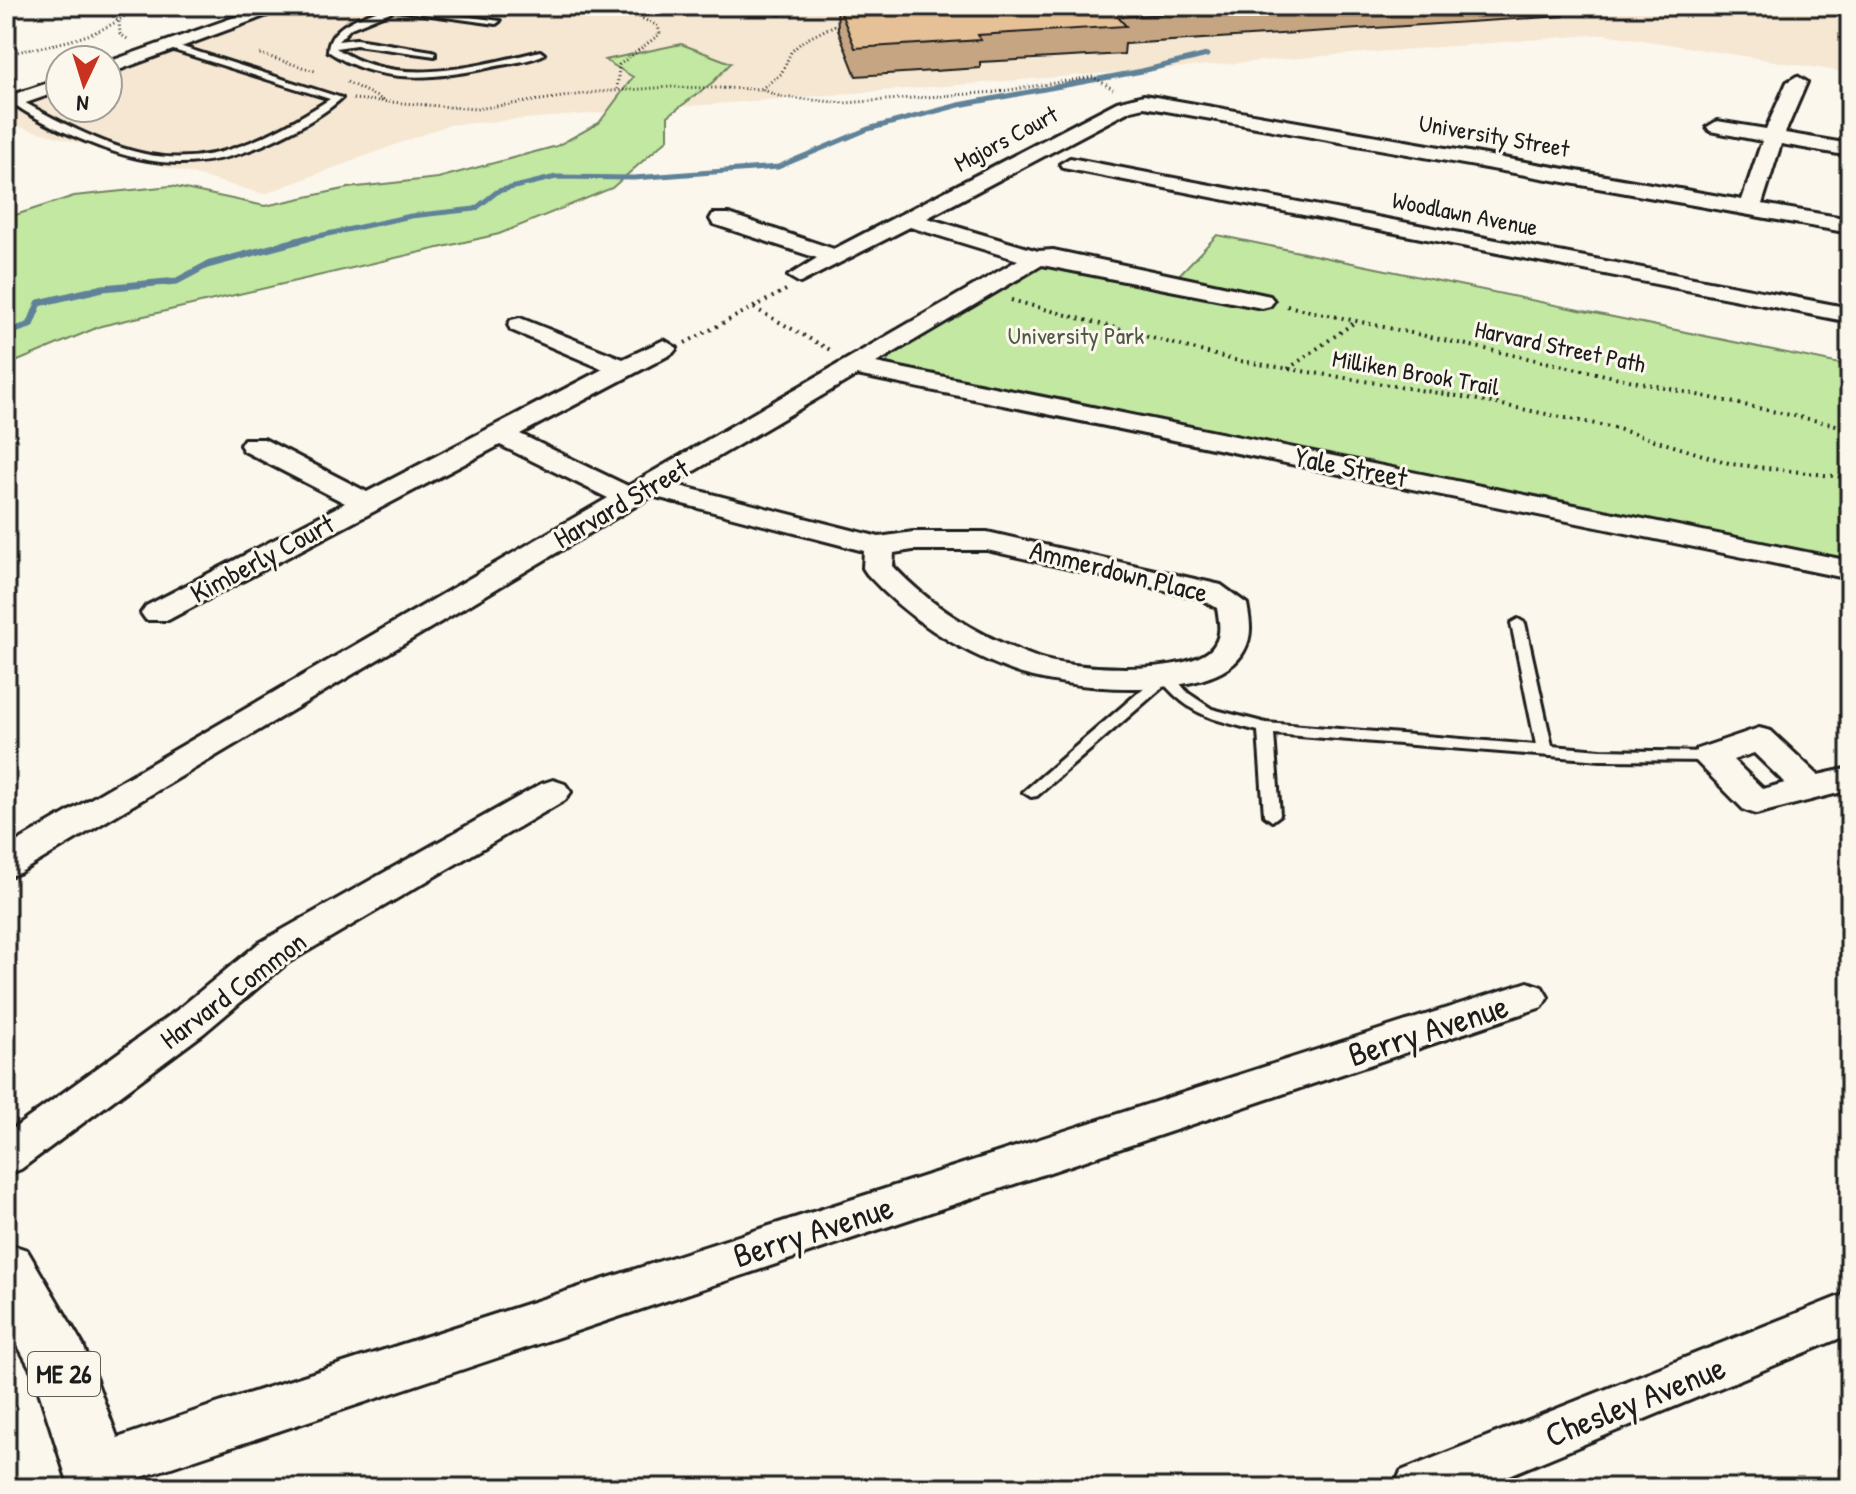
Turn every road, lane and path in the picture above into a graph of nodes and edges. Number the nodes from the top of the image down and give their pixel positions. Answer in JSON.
{"nodes":[{"id":1,"x":101,"y":6,"type":"edge"},
{"id":2,"x":136,"y":6,"type":"edge"},
{"id":3,"x":283,"y":6,"type":"edge"},
{"id":4,"x":588,"y":6,"type":"edge"},
{"id":5,"x":757,"y":6,"type":"edge"},
{"id":6,"x":792,"y":6,"type":"edge"},
{"id":7,"x":396,"y":7,"type":"edge"},
{"id":8,"x":854,"y":16,"type":"edge"},
{"id":9,"x":119,"y":21,"type":"junction"},
{"id":10,"x":496,"y":21,"type":"dead end"},
{"id":11,"x":332,"y":44,"type":"junction"},
{"id":12,"x":170,"y":46,"type":"junction"},
{"id":13,"x":6,"y":54,"type":"edge"},
{"id":14,"x":432,"y":54,"type":"dead end"},
{"id":15,"x":540,"y":54,"type":"dead end"},
{"id":16,"x":124,"y":62,"type":"edge"},
{"id":17,"x":1100,"y":82,"type":"dead end"},
{"id":18,"x":1797,"y":82,"type":"dead end"},
{"id":19,"x":761,"y":89,"type":"junction"},
{"id":20,"x":44,"y":91,"type":"edge"},
{"id":21,"x":617,"y":91,"type":"junction"},
{"id":22,"x":333,"y":97,"type":"junction"},
{"id":23,"x":10,"y":103,"type":"edge"},
{"id":24,"x":1128,"y":104,"type":"joint"},
{"id":25,"x":1717,"y":127,"type":"dead end"},
{"id":26,"x":1773,"y":137,"type":"junction"},
{"id":27,"x":1850,"y":150,"type":"edge"},
{"id":28,"x":1070,"y":164,"type":"dead end"},
{"id":29,"x":1750,"y":208,"type":"junction"},
{"id":30,"x":721,"y":219,"type":"dead end"},
{"id":31,"x":909,"y":220,"type":"junction"},
{"id":32,"x":1850,"y":226,"type":"edge"},
{"id":33,"x":836,"y":257,"type":"junction"},
{"id":34,"x":1037,"y":258,"type":"junction"},
{"id":35,"x":800,"y":276,"type":"joint"},
{"id":36,"x":978,"y":292,"type":"junction"},
{"id":37,"x":1262,"y":301,"type":"joint"},
{"id":38,"x":753,"y":307,"type":"junction"},
{"id":39,"x":1850,"y":315,"type":"edge"},
{"id":40,"x":1356,"y":321,"type":"junction"},
{"id":41,"x":520,"y":325,"type":"dead end"},
{"id":42,"x":664,"y":348,"type":"joint"},
{"id":43,"x":854,"y":364,"type":"junction"},
{"id":44,"x":624,"y":369,"type":"junction"},
{"id":45,"x":1288,"y":369,"type":"junction"},
{"id":46,"x":1850,"y":428,"type":"edge"},
{"id":47,"x":499,"y":434,"type":"junction"},
{"id":48,"x":254,"y":445,"type":"dead end"},
{"id":49,"x":1850,"y":478,"type":"edge"},
{"id":50,"x":640,"y":493,"type":"junction"},
{"id":51,"x":367,"y":503,"type":"junction"},
{"id":52,"x":879,"y":546,"type":"junction"},
{"id":53,"x":1850,"y":570,"type":"edge"},
{"id":54,"x":157,"y":613,"type":"dead end"},
{"id":55,"x":1518,"y":623,"type":"dead end"},
{"id":56,"x":1166,"y":676,"type":"junction"},
{"id":57,"x":1266,"y":728,"type":"junction"},
{"id":58,"x":1545,"y":750,"type":"junction"},
{"id":59,"x":1709,"y":757,"type":"junction"},
{"id":60,"x":1850,"y":779,"type":"edge"},
{"id":61,"x":1811,"y":788,"type":"junction"},
{"id":62,"x":553,"y":792,"type":"dead end"},
{"id":63,"x":1031,"y":792,"type":"dead end"},
{"id":64,"x":1272,"y":815,"type":"dead end"},
{"id":65,"x":6,"y":864,"type":"edge"},
{"id":66,"x":1528,"y":997,"type":"dead end"},
{"id":67,"x":6,"y":1157,"type":"edge"},
{"id":68,"x":6,"y":1268,"type":"edge"},
{"id":69,"x":1850,"y":1313,"type":"edge"},
{"id":70,"x":100,"y":1478,"type":"edge"},
{"id":71,"x":1419,"y":1488,"type":"edge"}],
"edges":[{"from":1,"to":9,"type":"path"},
{"from":2,"to":9,"type":"path"},
{"from":3,"to":12,"type":"street"},
{"from":4,"to":21,"type":"path"},
{"from":5,"to":6,"type":"lane"},
{"from":7,"to":10,"type":"lane"},
{"from":7,"to":11,"type":"lane"},
{"from":8,"to":19,"type":"path"},
{"from":9,"to":12,"type":"path"},
{"from":9,"to":13,"type":"path"},
{"from":11,"to":14,"type":"lane"},
{"from":11,"to":15,"type":"lane"},
{"from":12,"to":16,"type":"street"},
{"from":12,"to":22,"type":"lane"},
{"from":17,"to":19,"type":"path"},
{"from":18,"to":26,"type":"street"},
{"from":19,"to":21,"type":"path"},
{"from":20,"to":23,"type":"street"},
{"from":21,"to":22,"type":"path"},
{"from":22,"to":23,"type":"lane"},
{"from":24,"to":29,"type":"street","name":"University Street"},
{"from":24,"to":31,"type":"street","name":"Majors Court"},
{"from":25,"to":26,"type":"street"},
{"from":26,"to":27,"type":"street"},
{"from":26,"to":29,"type":"street"},
{"from":28,"to":39,"type":"street","name":"Woodlawn Avenue"},
{"from":29,"to":32,"type":"street","name":"University Street"},
{"from":30,"to":33,"type":"street"},
{"from":31,"to":33,"type":"street","name":"Majors Court"},
{"from":31,"to":34,"type":"street"},
{"from":33,"to":35,"type":"street","name":"Majors Court"},
{"from":34,"to":36,"type":"street","name":"Harvard Street"},
{"from":34,"to":37,"type":"street"},
{"from":35,"to":38,"type":"path"},
{"from":36,"to":43,"type":"street","name":"Harvard Street"},
{"from":36,"to":45,"type":"path","name":"Milliken Brook Trail"},
{"from":37,"to":40,"type":"path","name":"Harvard Street Path"},
{"from":38,"to":42,"type":"path"},
{"from":38,"to":43,"type":"path"},
{"from":40,"to":45,"type":"path"},
{"from":40,"to":46,"type":"path","name":"Harvard Street Path"},
{"from":41,"to":44,"type":"street"},
{"from":42,"to":44,"type":"street","name":"Kimberly Court"},
{"from":43,"to":50,"type":"street","name":"Harvard Street"},
{"from":43,"to":53,"type":"street","name":"Yale Street"},
{"from":44,"to":47,"type":"street","name":"Kimberly Court"},
{"from":45,"to":49,"type":"path","name":"Milliken Brook Trail"},
{"from":47,"to":50,"type":"street","name":"Ammerdown Place"},
{"from":47,"to":51,"type":"street","name":"Kimberly Court"},
{"from":48,"to":51,"type":"street","name":"Kimberly Court"},
{"from":50,"to":52,"type":"street","name":"Ammerdown Place"},
{"from":50,"to":65,"type":"street","name":"Harvard Street"},
{"from":51,"to":54,"type":"street","name":"Kimberly Court"},
{"from":52,"to":56,"type":"street","name":"Ammerdown Place"},
{"from":52,"to":56,"type":"street","name":"Ammerdown Place"},
{"from":55,"to":58,"type":"lane"},
{"from":56,"to":57,"type":"lane"},
{"from":56,"to":63,"type":"lane"},
{"from":57,"to":58,"type":"lane"},
{"from":57,"to":64,"type":"lane"},
{"from":58,"to":59,"type":"lane"},
{"from":59,"to":61,"type":"street"},
{"from":59,"to":61,"type":"street"},
{"from":60,"to":61,"type":"street"},
{"from":62,"to":67,"type":"street","name":"Harvard Common"},
{"from":66,"to":70,"type":"street","name":"Berry Avenue"},
{"from":68,"to":70,"type":"main road","number":"ME 26"},
{"from":69,"to":71,"type":"street","name":"Chesley Avenue"}]}
